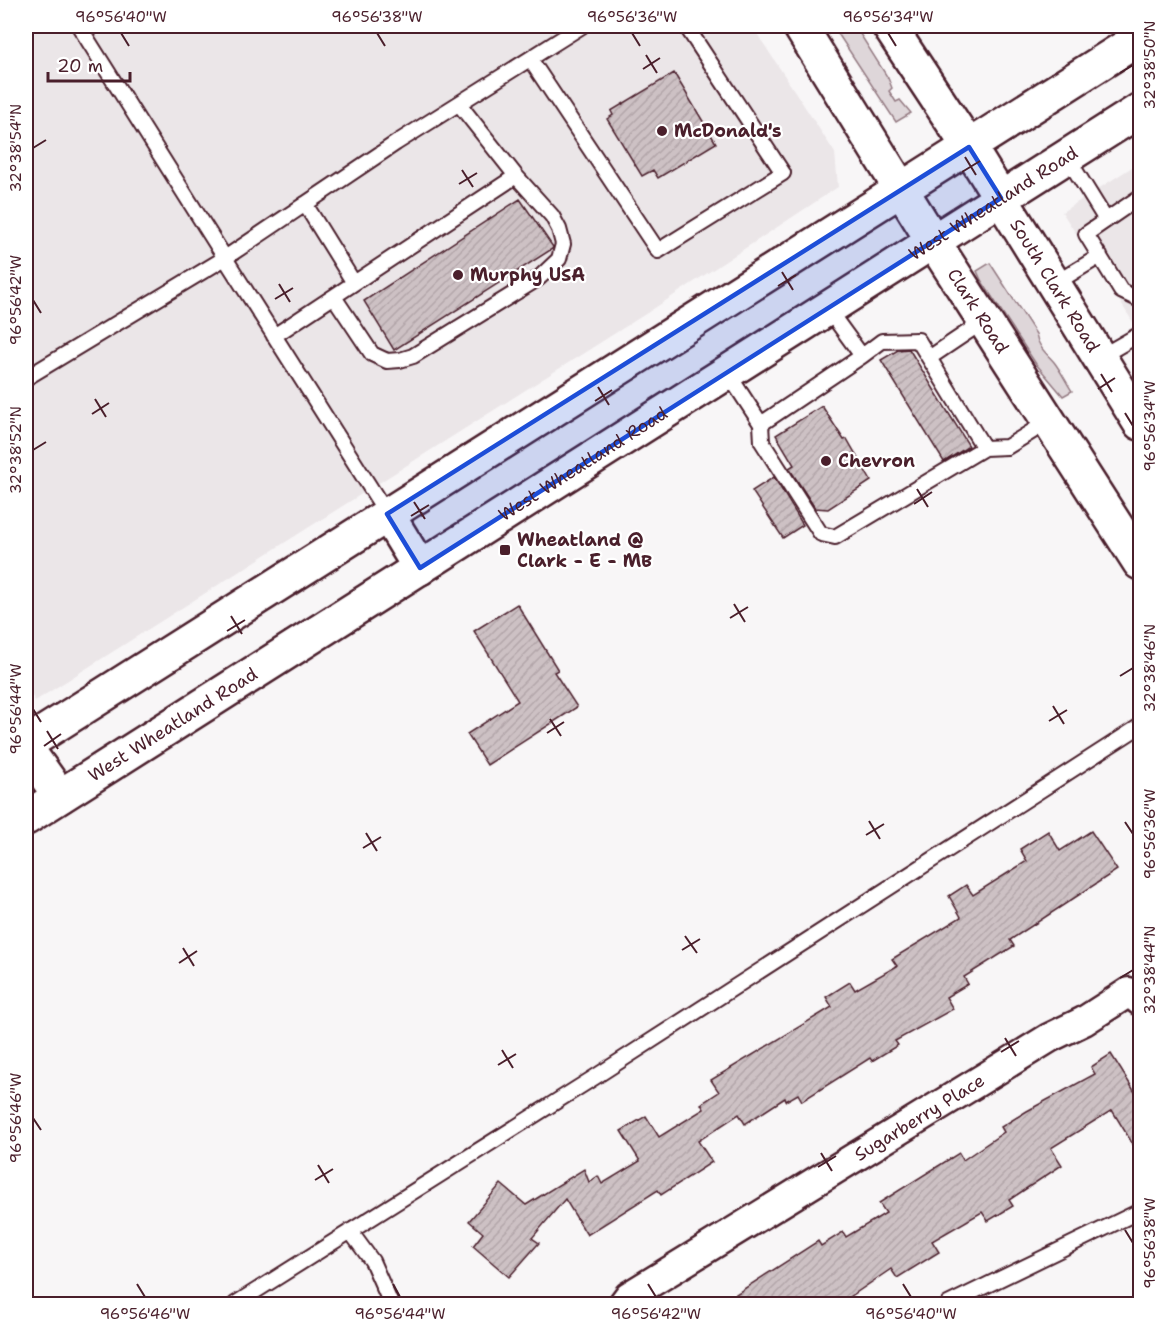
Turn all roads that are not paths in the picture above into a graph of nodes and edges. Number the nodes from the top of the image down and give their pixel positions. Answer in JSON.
{"nodes":[{"id":1,"x":80,"y":26,"type":"edge"},
{"id":2,"x":686,"y":26,"type":"edge"},
{"id":3,"x":800,"y":26,"type":"edge"},
{"id":4,"x":889,"y":26,"type":"edge"},
{"id":5,"x":574,"y":28,"type":"edge"},
{"id":6,"x":1140,"y":38,"type":"edge"},
{"id":7,"x":530,"y":59,"type":"junction"},
{"id":8,"x":459,"y":104,"type":"junction"},
{"id":9,"x":1140,"y":110,"type":"edge"},
{"id":10,"x":969,"y":147,"type":"junction"},
{"id":11,"x":1067,"y":156,"type":"junction"},
{"id":12,"x":516,"y":177,"type":"junction"},
{"id":13,"x":900,"y":189,"type":"junction"},
{"id":14,"x":1140,"y":197,"type":"edge"},
{"id":15,"x":1001,"y":198,"type":"junction"},
{"id":16,"x":305,"y":204,"type":"junction"},
{"id":17,"x":1106,"y":220,"type":"junction"},
{"id":18,"x":933,"y":241,"type":"junction"},
{"id":19,"x":1100,"y":256,"type":"junction"},
{"id":20,"x":225,"y":258,"type":"junction"},
{"id":21,"x":354,"y":283,"type":"junction"},
{"id":22,"x":1054,"y":284,"type":"junction"},
{"id":23,"x":334,"y":297,"type":"junction"},
{"id":24,"x":1140,"y":300,"type":"edge"},
{"id":25,"x":827,"y":308,"type":"junction"},
{"id":26,"x":984,"y":321,"type":"junction"},
{"id":27,"x":1140,"y":334,"type":"edge"},
{"id":28,"x":274,"y":336,"type":"junction"},
{"id":29,"x":862,"y":356,"type":"junction"},
{"id":30,"x":1100,"y":357,"type":"junction"},
{"id":31,"x":929,"y":358,"type":"junction"},
{"id":32,"x":727,"y":372,"type":"junction"},
{"id":33,"x":26,"y":378,"type":"edge"},
{"id":34,"x":1137,"y":411,"type":"edge"},
{"id":35,"x":1049,"y":422,"type":"junction"},
{"id":36,"x":761,"y":424,"type":"junction"},
{"id":37,"x":984,"y":448,"type":"junction"},
{"id":38,"x":387,"y":514,"type":"junction"},
{"id":39,"x":1140,"y":563,"type":"edge"},
{"id":40,"x":420,"y":568,"type":"junction"},
{"id":41,"x":1140,"y":726,"type":"edge"},
{"id":42,"x":26,"y":746,"type":"edge"},
{"id":43,"x":60,"y":796,"type":"junction"},
{"id":44,"x":26,"y":818,"type":"edge"},
{"id":45,"x":1135,"y":997,"type":"edge"},
{"id":46,"x":1140,"y":1211,"type":"edge"},
{"id":47,"x":350,"y":1231,"type":"junction"},
{"id":48,"x":235,"y":1305,"type":"edge"},
{"id":49,"x":392,"y":1305,"type":"edge"},
{"id":50,"x":623,"y":1305,"type":"edge"},
{"id":51,"x":948,"y":1305,"type":"edge"}],
"edges":[{"from":1,"to":20,"type":"lane"},
{"from":2,"to":7,"type":"lane"},
{"from":3,"to":13,"type":"main road","name":"Clark Road"},
{"from":4,"to":10,"type":"main road","name":"South Clark Road"},
{"from":5,"to":7,"type":"lane"},
{"from":6,"to":10,"type":"main road"},
{"from":7,"to":8,"type":"lane"},
{"from":8,"to":12,"type":"lane"},
{"from":8,"to":16,"type":"lane"},
{"from":9,"to":11,"type":"main road","name":"West Wheatland Road"},
{"from":10,"to":13,"type":"main road"},
{"from":10,"to":15,"type":"main road","name":"South Clark Road"},
{"from":11,"to":15,"type":"main road","name":"West Wheatland Road"},
{"from":11,"to":17,"type":"lane"},
{"from":12,"to":21,"type":"lane"},
{"from":12,"to":23,"type":"lane"},
{"from":13,"to":18,"type":"main road","name":"Clark Road"},
{"from":13,"to":38,"type":"main road"},
{"from":14,"to":17,"type":"lane"},
{"from":15,"to":18,"type":"main road","name":"West Wheatland Road"},
{"from":15,"to":22,"type":"main road","name":"South Clark Road"},
{"from":16,"to":20,"type":"lane"},
{"from":16,"to":21,"type":"lane"},
{"from":17,"to":19,"type":"lane"},
{"from":18,"to":25,"type":"main road","name":"West Wheatland Road"},
{"from":18,"to":26,"type":"main road","name":"Clark Road"},
{"from":19,"to":22,"type":"lane"},
{"from":19,"to":24,"type":"lane"},
{"from":20,"to":28,"type":"lane"},
{"from":20,"to":33,"type":"lane"},
{"from":21,"to":23,"type":"lane"},
{"from":22,"to":30,"type":"main road","name":"South Clark Road"},
{"from":23,"to":28,"type":"lane"},
{"from":25,"to":29,"type":"lane"},
{"from":25,"to":32,"type":"main road","name":"West Wheatland Road"},
{"from":26,"to":31,"type":"lane"},
{"from":26,"to":35,"type":"main road","name":"Clark Road"},
{"from":27,"to":30,"type":"lane"},
{"from":28,"to":38,"type":"lane"},
{"from":29,"to":31,"type":"lane"},
{"from":29,"to":36,"type":"lane"},
{"from":30,"to":34,"type":"main road","name":"South Clark Road"},
{"from":31,"to":37,"type":"lane"},
{"from":32,"to":36,"type":"lane"},
{"from":32,"to":40,"type":"main road","name":"West Wheatland Road"},
{"from":35,"to":37,"type":"lane"},
{"from":35,"to":39,"type":"main road","name":"Clark Road"},
{"from":36,"to":37,"type":"lane"},
{"from":38,"to":40,"type":"main road"},
{"from":38,"to":42,"type":"main road"},
{"from":40,"to":43,"type":"main road","name":"West Wheatland Road"},
{"from":41,"to":47,"type":"lane"},
{"from":42,"to":43,"type":"main road"},
{"from":43,"to":44,"type":"main road","name":"West Wheatland Road"},
{"from":45,"to":50,"type":"street","name":"Sugarberry Place"},
{"from":46,"to":51,"type":"lane"},
{"from":47,"to":48,"type":"lane"},
{"from":47,"to":49,"type":"lane"}]}
